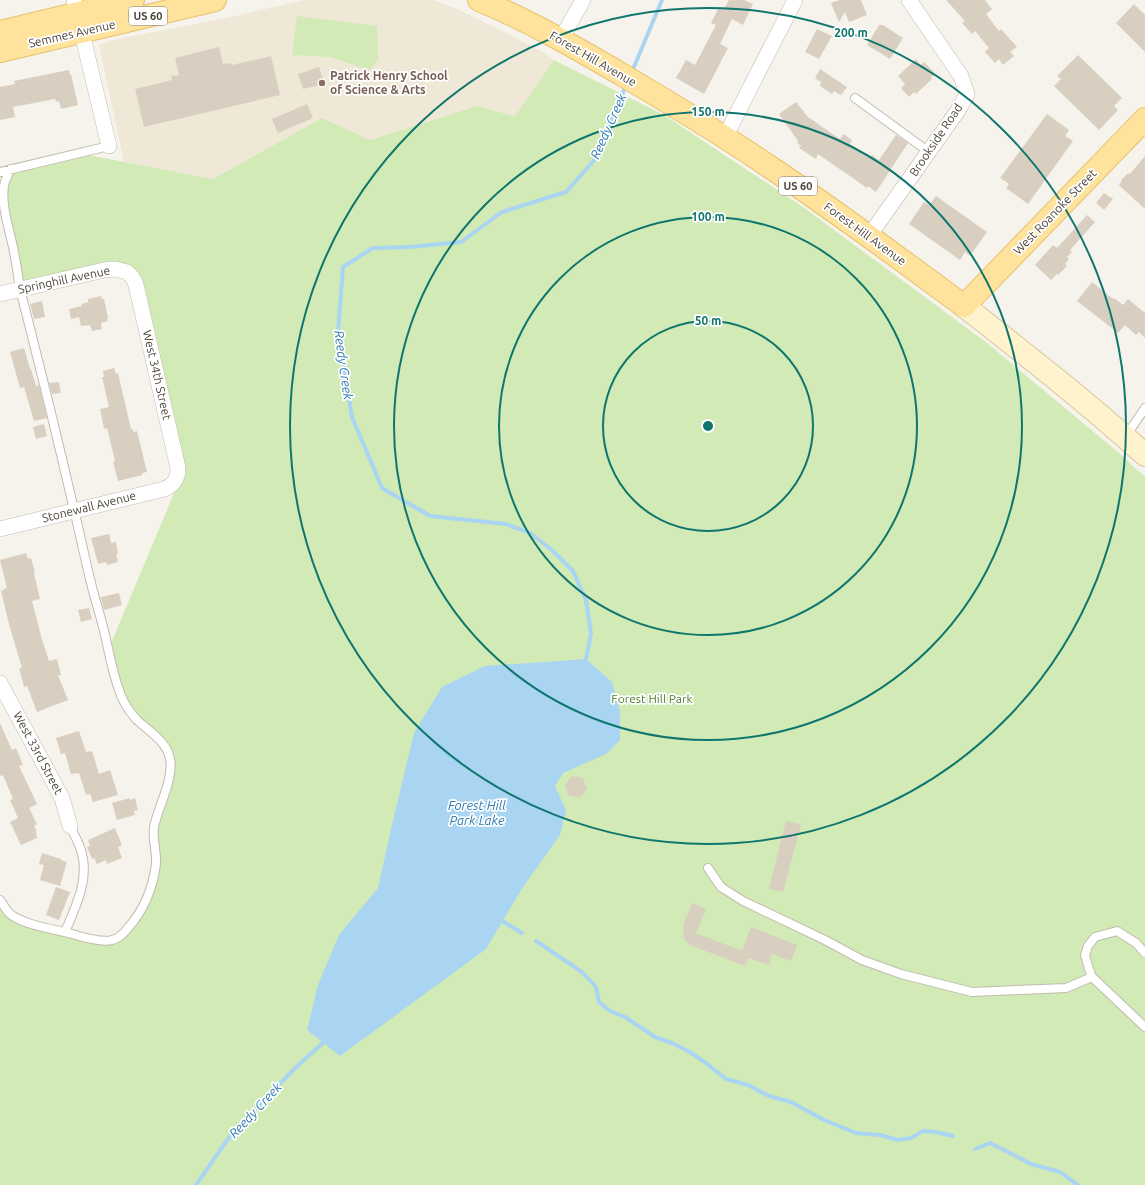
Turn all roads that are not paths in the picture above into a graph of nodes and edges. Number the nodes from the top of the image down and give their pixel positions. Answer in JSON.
{"nodes":[{"id":1,"x":133,"y":0,"type":"edge"},
{"id":2,"x":214,"y":0,"type":"edge"},
{"id":3,"x":479,"y":0,"type":"edge"},
{"id":4,"x":583,"y":0,"type":"edge"},
{"id":5,"x":795,"y":0,"type":"edge"},
{"id":6,"x":908,"y":0,"type":"edge"},
{"id":7,"x":77,"y":15,"type":"edge"},
{"id":8,"x":0,"y":32,"type":"edge"},
{"id":9,"x":568,"y":43,"type":"junction"},
{"id":10,"x":0,"y":51,"type":"edge"},
{"id":11,"x":855,"y":98,"type":"dead end"},
{"id":12,"x":1145,"y":119,"type":"edge"},
{"id":13,"x":725,"y":138,"type":"junction"},
{"id":14,"x":109,"y":146,"type":"joint"},
{"id":15,"x":929,"y":152,"type":"junction"},
{"id":16,"x":12,"y":169,"type":"junction"},
{"id":17,"x":0,"y":172,"type":"edge"},
{"id":18,"x":869,"y":236,"type":"junction"},
{"id":19,"x":127,"y":272,"type":"joint"},
{"id":20,"x":20,"y":289,"type":"junction"},
{"id":21,"x":0,"y":294,"type":"edge"},
{"id":22,"x":964,"y":306,"type":"junction"},
{"id":23,"x":1145,"y":408,"type":"edge"},
{"id":24,"x":1125,"y":437,"type":"junction"},
{"id":25,"x":1145,"y":455,"type":"edge"},
{"id":26,"x":176,"y":481,"type":"joint"},
{"id":27,"x":74,"y":511,"type":"junction"},
{"id":28,"x":0,"y":529,"type":"edge"},
{"id":29,"x":0,"y":683,"type":"edge"},
{"id":30,"x":70,"y":826,"type":"joint"},
{"id":31,"x":708,"y":868,"type":"dead end"},
{"id":32,"x":0,"y":900,"type":"edge"},
{"id":33,"x":65,"y":932,"type":"junction"},
{"id":34,"x":1145,"y":953,"type":"edge"},
{"id":35,"x":1092,"y":977,"type":"junction"},
{"id":36,"x":1145,"y":1026,"type":"edge"}],
"edges":[{"from":1,"to":7,"type":"main road","name":"Semmes Avenue","number":"US 60"},
{"from":2,"to":7,"type":"main road","name":"Semmes Avenue","number":"US 60"},
{"from":3,"to":9,"type":"main road","name":"Forest Hill Avenue","number":"US 60"},
{"from":4,"to":9,"type":"street"},
{"from":5,"to":13,"type":"street"},
{"from":6,"to":15,"type":"street","name":"Brookside Road"},
{"from":7,"to":8,"type":"main road","name":"Semmes Avenue","number":"US 60"},
{"from":7,"to":10,"type":"main road","name":"Semmes Avenue","number":"US 60"},
{"from":7,"to":14,"type":"street"},
{"from":9,"to":13,"type":"main road","name":"Forest Hill Avenue","number":"US 60"},
{"from":11,"to":15,"type":"lane"},
{"from":12,"to":22,"type":"main road","name":"West Roanoke Street"},
{"from":13,"to":18,"type":"main road","name":"Forest Hill Avenue","number":"US 60"},
{"from":14,"to":16,"type":"lane"},
{"from":15,"to":18,"type":"street","name":"Brookside Road"},
{"from":16,"to":17,"type":"lane"},
{"from":16,"to":20,"type":"lane"},
{"from":18,"to":22,"type":"main road","name":"Forest Hill Avenue","number":"US 60"},
{"from":19,"to":20,"type":"street","name":"Springhill Avenue"},
{"from":19,"to":26,"type":"street","name":"West 34th Street"},
{"from":20,"to":21,"type":"street","name":"Springhill Avenue"},
{"from":20,"to":27,"type":"lane"},
{"from":22,"to":24,"type":"main road","name":"Forest Hill Avenue"},
{"from":23,"to":24,"type":"lane"},
{"from":24,"to":25,"type":"main road","name":"Forest Hill Avenue"},
{"from":26,"to":27,"type":"street","name":"Stonewall Avenue"},
{"from":27,"to":28,"type":"street","name":"Stonewall Avenue"},
{"from":27,"to":33,"type":"lane"},
{"from":29,"to":30,"type":"street","name":"West 33rd Street"},
{"from":30,"to":33,"type":"lane"},
{"from":31,"to":35,"type":"lane"},
{"from":32,"to":33,"type":"lane"},
{"from":34,"to":35,"type":"lane"},
{"from":35,"to":36,"type":"lane"}]}
